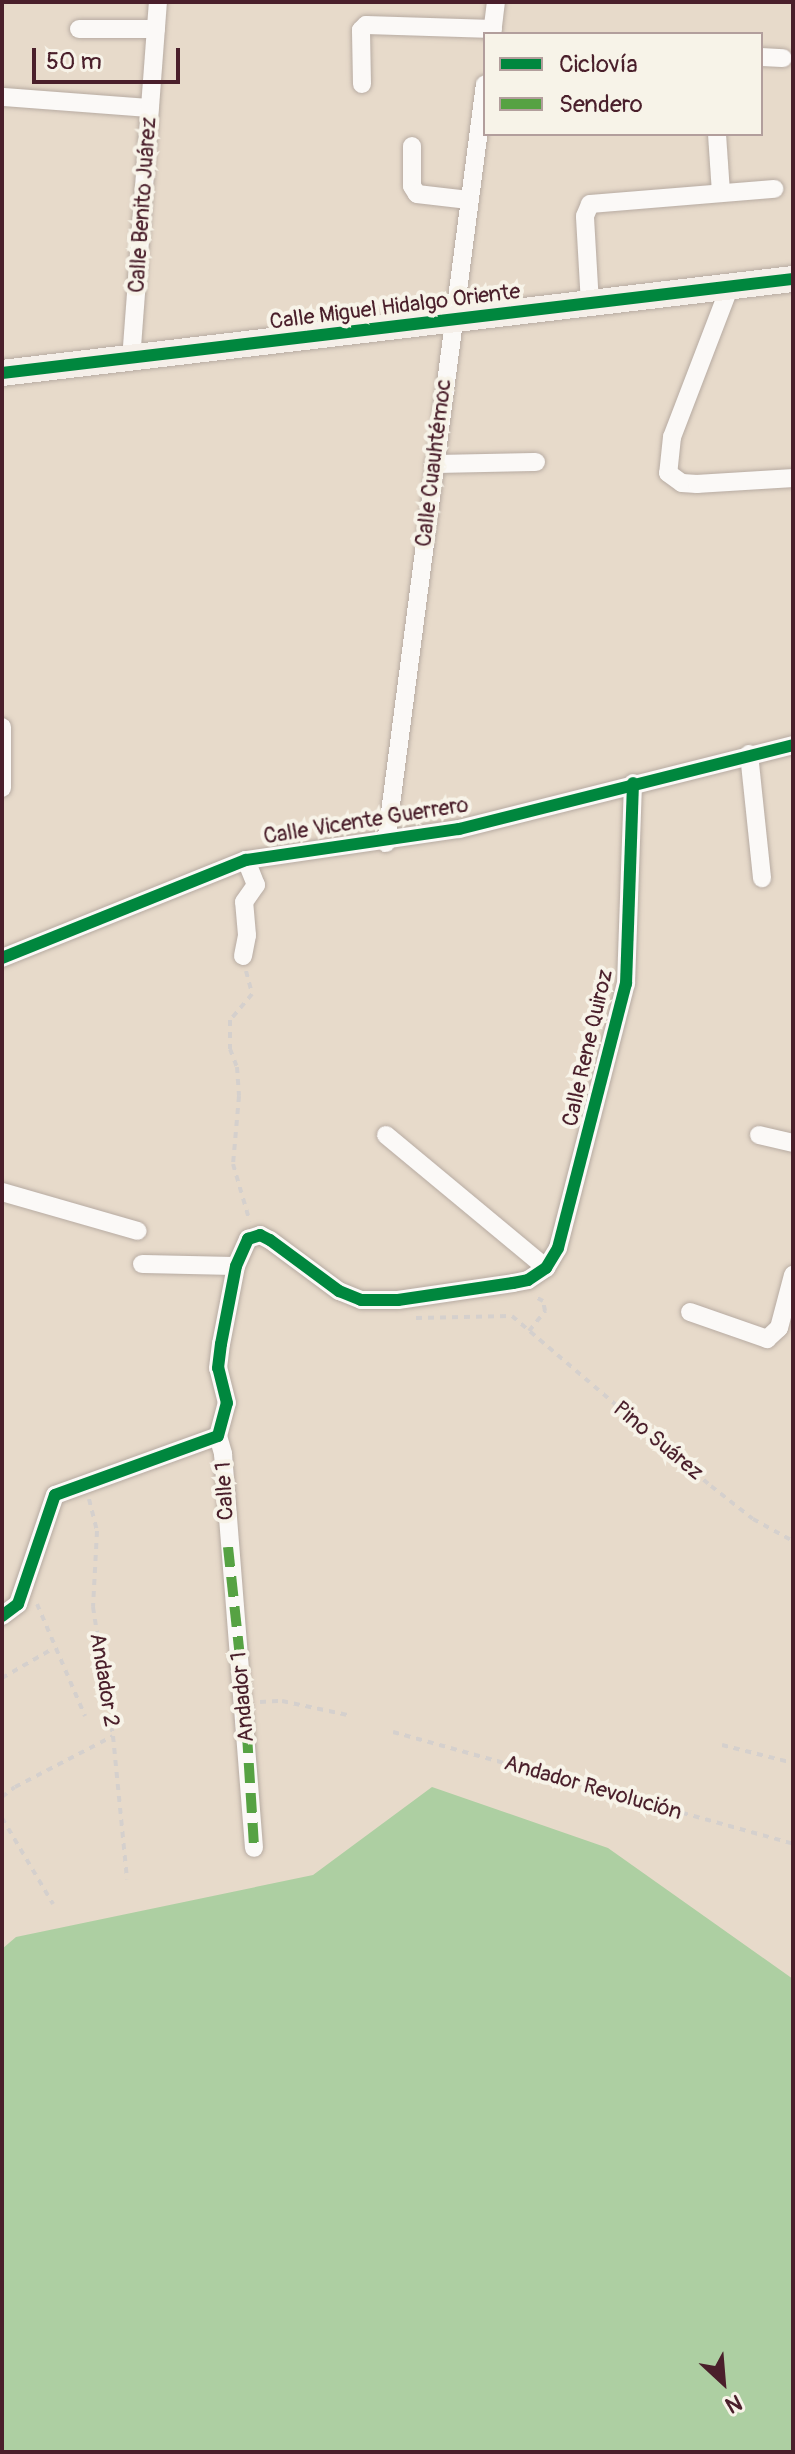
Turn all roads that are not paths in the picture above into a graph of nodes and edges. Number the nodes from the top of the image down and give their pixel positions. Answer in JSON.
{"nodes":[{"id":1,"x":158,"y":2,"type":"edge"},
{"id":2,"x":496,"y":2,"type":"edge"},
{"id":3,"x":79,"y":29,"type":"dead end"},
{"id":4,"x":156,"y":29,"type":"junction"},
{"id":5,"x":492,"y":32,"type":"edge"},
{"id":6,"x":763,"y":57,"type":"edge"},
{"id":7,"x":783,"y":58,"type":"dead end"},
{"id":8,"x":362,"y":84,"type":"dead end"},
{"id":9,"x":3,"y":97,"type":"edge"},
{"id":10,"x":483,"y":98,"type":"edge"},
{"id":11,"x":150,"y":108,"type":"junction"},
{"id":12,"x":717,"y":136,"type":"edge"},
{"id":13,"x":412,"y":146,"type":"dead end"},
{"id":14,"x":774,"y":189,"type":"dead end"},
{"id":15,"x":721,"y":192,"type":"junction"},
{"id":16,"x":469,"y":200,"type":"junction"},
{"id":17,"x":793,"y":279,"type":"edge"},
{"id":18,"x":730,"y":286,"type":"junction"},
{"id":19,"x":590,"y":304,"type":"junction"},
{"id":20,"x":452,"y":320,"type":"junction"},
{"id":21,"x":131,"y":360,"type":"junction"},
{"id":22,"x":2,"y":373,"type":"edge"},
{"id":23,"x":536,"y":462,"type":"dead end"},
{"id":24,"x":434,"y":464,"type":"junction"},
{"id":25,"x":793,"y":478,"type":"edge"},
{"id":26,"x":2,"y":727,"type":"edge"},
{"id":27,"x":793,"y":745,"type":"edge"},
{"id":28,"x":749,"y":754,"type":"junction"},
{"id":29,"x":633,"y":783,"type":"junction"},
{"id":30,"x":2,"y":788,"type":"edge"},
{"id":31,"x":386,"y":843,"type":"junction"},
{"id":32,"x":246,"y":860,"type":"junction"},
{"id":33,"x":762,"y":878,"type":"dead end"},
{"id":34,"x":243,"y":956,"type":"road end"},
{"id":35,"x":2,"y":958,"type":"edge"},
{"id":36,"x":386,"y":1135,"type":"dead end"},
{"id":37,"x":759,"y":1135,"type":"dead end"},
{"id":38,"x":793,"y":1143,"type":"edge"},
{"id":39,"x":2,"y":1192,"type":"edge"},
{"id":40,"x":138,"y":1231,"type":"dead end"},
{"id":41,"x":142,"y":1264,"type":"dead end"},
{"id":42,"x":236,"y":1266,"type":"junction"},
{"id":43,"x":546,"y":1268,"type":"junction"},
{"id":44,"x":793,"y":1275,"type":"edge"},
{"id":45,"x":690,"y":1312,"type":"dead end"},
{"id":46,"x":218,"y":1436,"type":"junction"},
{"id":47,"x":228,"y":1547,"type":"joint"},
{"id":48,"x":2,"y":1616,"type":"edge"},
{"id":49,"x":254,"y":1848,"type":"dead end"}],
"edges":[{"from":1,"to":4,"type":"street","name":"Calle Benito Juárez"},
{"from":2,"to":5,"type":"street"},
{"from":3,"to":4,"type":"street"},
{"from":4,"to":11,"type":"street","name":"Calle Benito Juárez"},
{"from":5,"to":8,"type":"street"},
{"from":6,"to":7,"type":"street"},
{"from":9,"to":11,"type":"street"},
{"from":10,"to":16,"type":"street","name":"Calle Cuauhtémoc"},
{"from":11,"to":21,"type":"street","name":"Calle Benito Juárez"},
{"from":12,"to":15,"type":"street"},
{"from":13,"to":16,"type":"street"},
{"from":14,"to":15,"type":"street"},
{"from":15,"to":19,"type":"street"},
{"from":16,"to":20,"type":"street","name":"Calle Cuauhtémoc"},
{"from":17,"to":18,"type":"street","name":"Calle Miguel Hidalgo Oriente"},
{"from":18,"to":19,"type":"street","name":"Calle Miguel Hidalgo Oriente"},
{"from":18,"to":25,"type":"street"},
{"from":19,"to":20,"type":"street","name":"Calle Miguel Hidalgo Oriente"},
{"from":20,"to":21,"type":"street","name":"Calle Miguel Hidalgo Oriente"},
{"from":20,"to":24,"type":"street","name":"Calle Cuauhtémoc"},
{"from":21,"to":22,"type":"street","name":"Calle Miguel Hidalgo Oriente"},
{"from":23,"to":24,"type":"street"},
{"from":24,"to":31,"type":"street","name":"Calle Cuauhtémoc"},
{"from":26,"to":30,"type":"street"},
{"from":27,"to":28,"type":"street","name":"Calle Vicente Guerrero"},
{"from":28,"to":29,"type":"street","name":"Calle Vicente Guerrero"},
{"from":28,"to":33,"type":"street"},
{"from":29,"to":31,"type":"street","name":"Calle Vicente Guerrero"},
{"from":29,"to":43,"type":"street","name":"Calle Rene Quiroz"},
{"from":31,"to":32,"type":"street","name":"Calle Vicente Guerrero"},
{"from":32,"to":34,"type":"street"},
{"from":32,"to":35,"type":"street","name":"Calle Vicente Guerrero"},
{"from":36,"to":43,"type":"street"},
{"from":37,"to":38,"type":"street"},
{"from":39,"to":40,"type":"street"},
{"from":41,"to":42,"type":"street"},
{"from":42,"to":43,"type":"street"},
{"from":42,"to":46,"type":"street","name":"Calle 1"},
{"from":44,"to":45,"type":"street"},
{"from":46,"to":47,"type":"street","name":"Calle 1"},
{"from":46,"to":48,"type":"street"},
{"from":47,"to":49,"type":"street","name":"Andador 1"}]}
